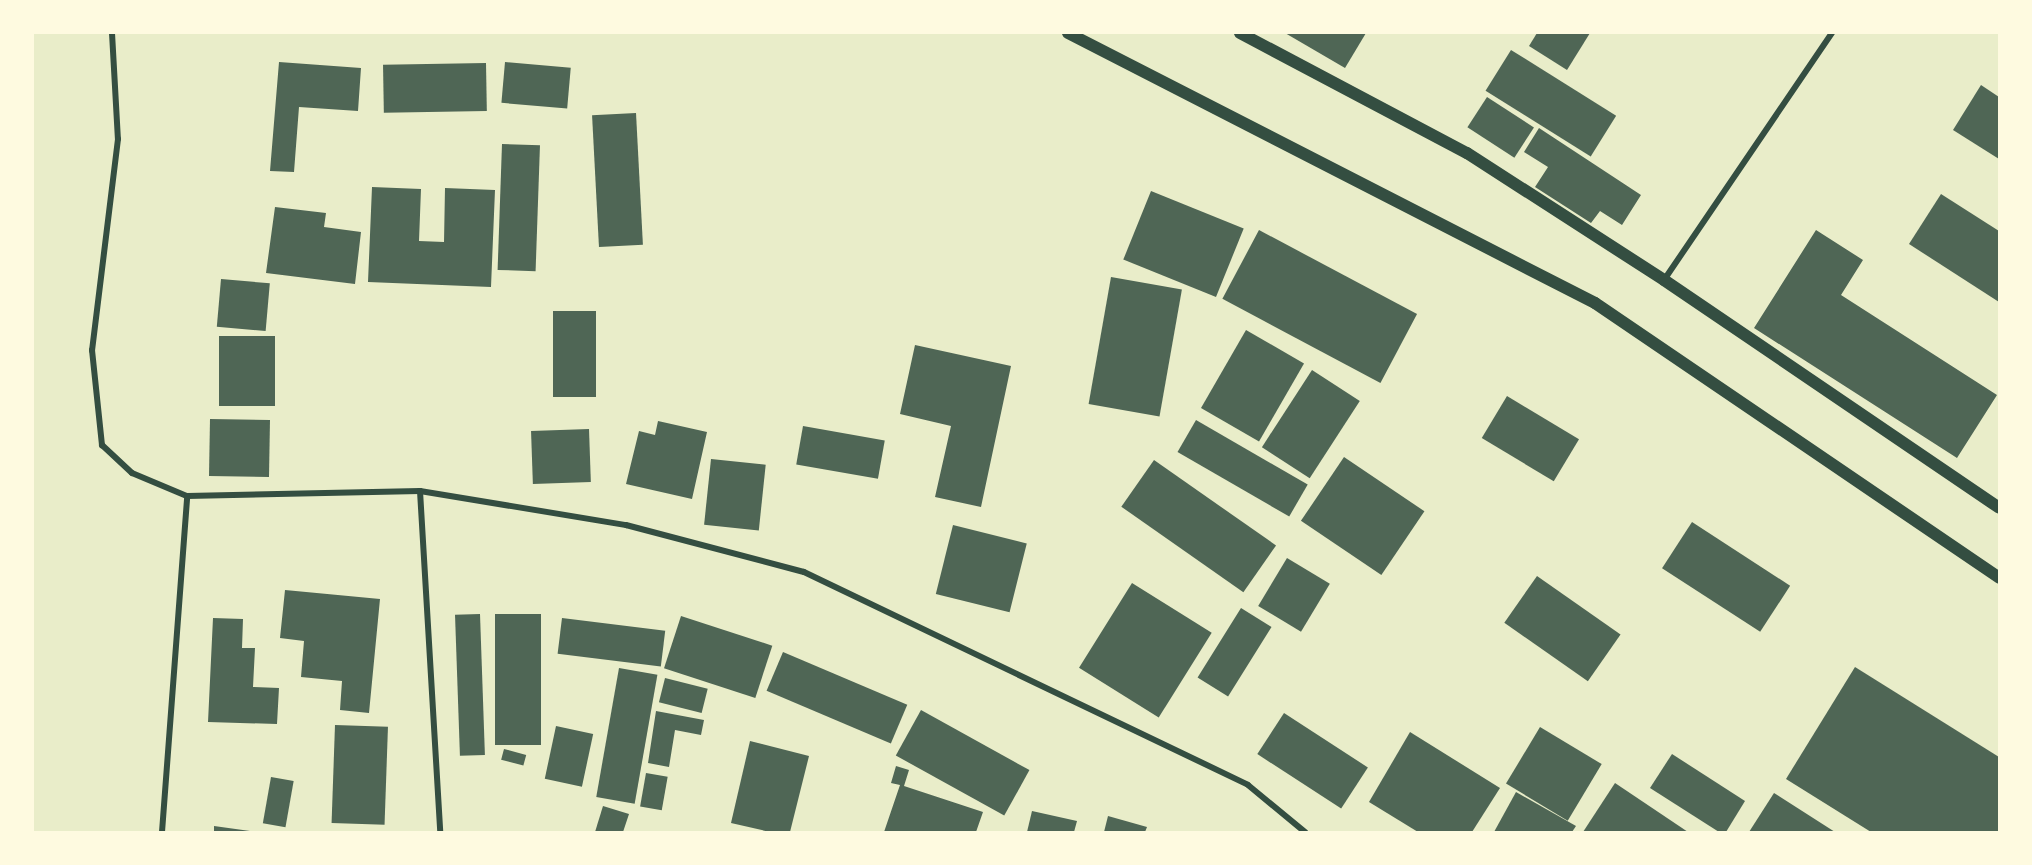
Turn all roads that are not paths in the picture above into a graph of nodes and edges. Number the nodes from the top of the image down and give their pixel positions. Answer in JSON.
{"nodes":[{"id":1,"x":112,"y":33,"type":"edge"},
{"id":2,"x":1068,"y":33,"type":"edge"},
{"id":3,"x":1240,"y":33,"type":"edge"},
{"id":4,"x":1832,"y":33,"type":"edge"},
{"id":5,"x":1664,"y":280,"type":"junction"},
{"id":6,"x":420,"y":491,"type":"junction"},
{"id":7,"x":187,"y":496,"type":"junction"},
{"id":8,"x":1999,"y":508,"type":"edge"},
{"id":9,"x":1999,"y":578,"type":"edge"},
{"id":10,"x":162,"y":832,"type":"edge"},
{"id":11,"x":440,"y":832,"type":"edge"},
{"id":12,"x":1305,"y":832,"type":"edge"}],
"edges":[{"from":1,"to":7,"type":"street"},
{"from":2,"to":9,"type":"main road"},
{"from":3,"to":5,"type":"main road"},
{"from":4,"to":5,"type":"street"},
{"from":5,"to":8,"type":"main road"},
{"from":6,"to":7,"type":"street"},
{"from":6,"to":11,"type":"street"},
{"from":6,"to":12,"type":"street"},
{"from":7,"to":10,"type":"street"}]}
